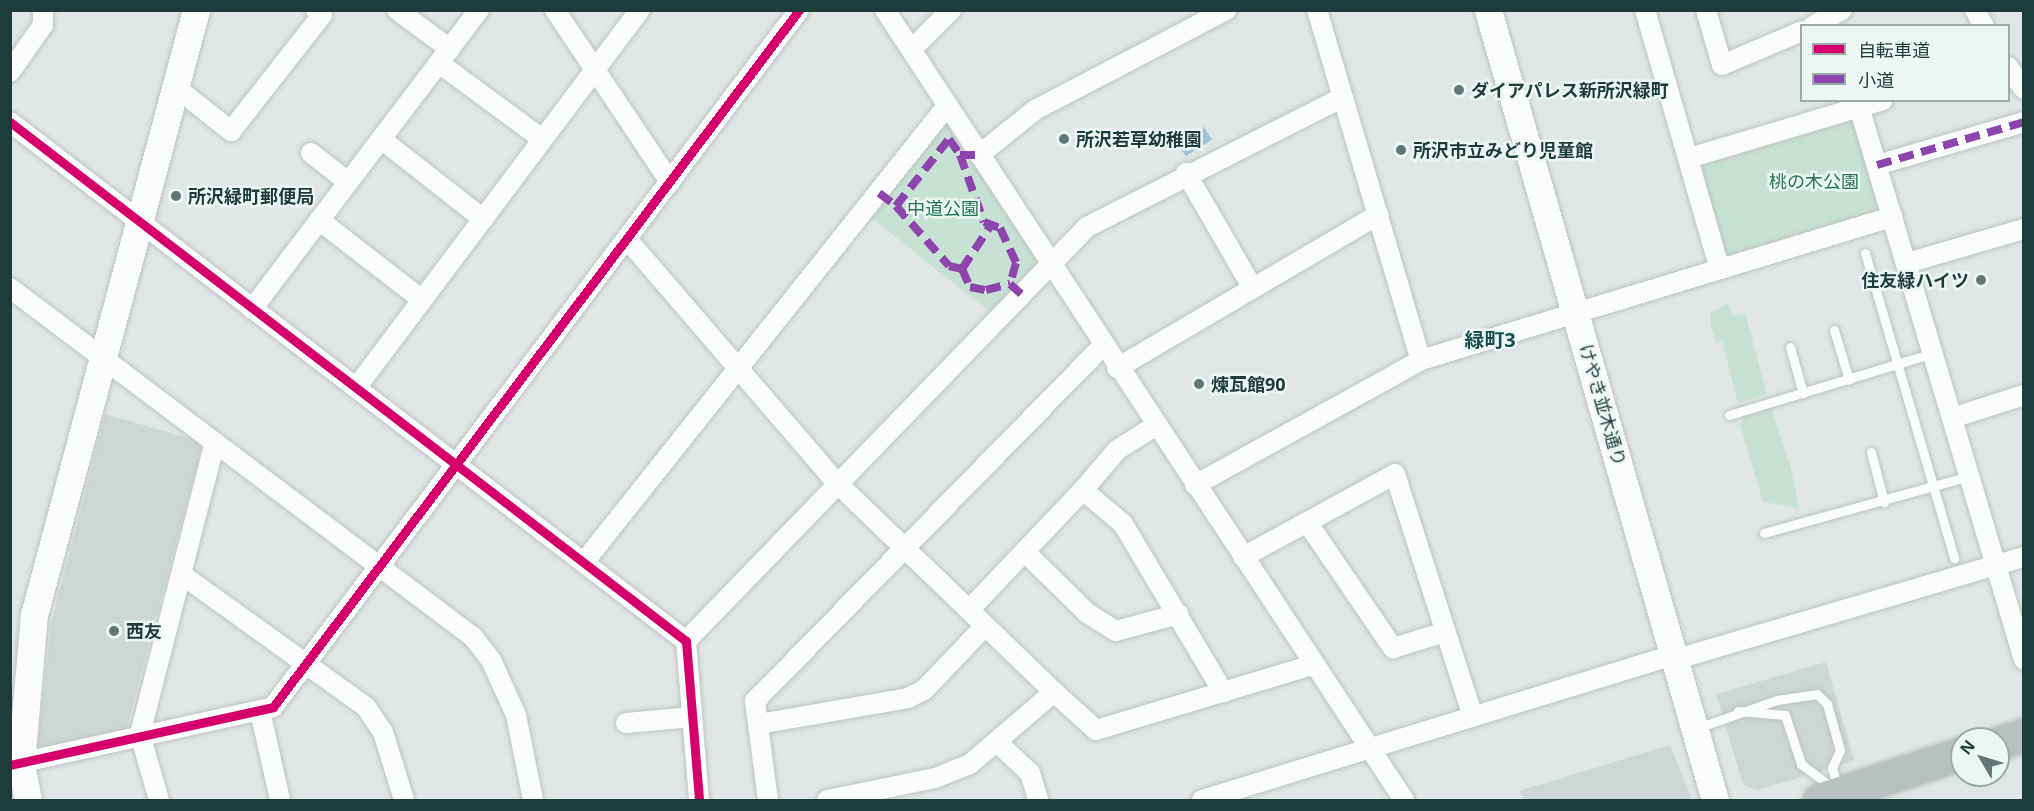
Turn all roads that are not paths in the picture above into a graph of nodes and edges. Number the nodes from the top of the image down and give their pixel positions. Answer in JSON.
{"nodes":[{"id":1,"x":43,"y":10,"type":"edge"},
{"id":2,"x":196,"y":10,"type":"edge"},
{"id":3,"x":316,"y":10,"type":"edge"},
{"id":4,"x":397,"y":10,"type":"edge"},
{"id":5,"x":479,"y":10,"type":"edge"},
{"id":6,"x":555,"y":10,"type":"edge"},
{"id":7,"x":639,"y":10,"type":"edge"},
{"id":8,"x":799,"y":10,"type":"edge"},
{"id":9,"x":885,"y":10,"type":"edge"},
{"id":10,"x":951,"y":10,"type":"edge"},
{"id":11,"x":1226,"y":10,"type":"edge"},
{"id":12,"x":1317,"y":10,"type":"edge"},
{"id":13,"x":1488,"y":10,"type":"edge"},
{"id":14,"x":1645,"y":10,"type":"edge"},
{"id":15,"x":1706,"y":10,"type":"edge"},
{"id":16,"x":1842,"y":10,"type":"edge"},
{"id":17,"x":1975,"y":10,"type":"edge"},
{"id":18,"x":1817,"y":24,"type":"edge"},
{"id":19,"x":1983,"y":24,"type":"edge"},
{"id":20,"x":1800,"y":32,"type":"edge"},
{"id":21,"x":911,"y":50,"type":"junction"},
{"id":22,"x":445,"y":56,"type":"junction"},
{"id":23,"x":595,"y":70,"type":"junction"},
{"id":24,"x":2010,"y":70,"type":"edge"},
{"id":25,"x":10,"y":72,"type":"edge"},
{"id":26,"x":174,"y":86,"type":"junction"},
{"id":27,"x":2024,"y":89,"type":"edge"},
{"id":28,"x":1343,"y":98,"type":"junction"},
{"id":29,"x":1859,"y":104,"type":"edge"},
{"id":30,"x":947,"y":106,"type":"junction"},
{"id":31,"x":10,"y":122,"type":"edge"},
{"id":32,"x":2024,"y":122,"type":"edge"},
{"id":33,"x":381,"y":139,"type":"junction"},
{"id":34,"x":542,"y":139,"type":"junction"},
{"id":35,"x":311,"y":153,"type":"dead end"},
{"id":36,"x":979,"y":155,"type":"junction"},
{"id":37,"x":1689,"y":158,"type":"junction"},
{"id":38,"x":1877,"y":165,"type":"junction"},
{"id":39,"x":1186,"y":173,"type":"junction"},
{"id":40,"x":348,"y":182,"type":"junction"},
{"id":41,"x":670,"y":182,"type":"junction"},
{"id":42,"x":1378,"y":215,"type":"junction"},
{"id":43,"x":1893,"y":218,"type":"junction"},
{"id":44,"x":137,"y":219,"type":"junction"},
{"id":45,"x":483,"y":219,"type":"junction"},
{"id":46,"x":319,"y":220,"type":"junction"},
{"id":47,"x":2024,"y":229,"type":"edge"},
{"id":48,"x":627,"y":239,"type":"junction"},
{"id":49,"x":1865,"y":254,"type":"dead end"},
{"id":50,"x":1048,"y":262,"type":"junction"},
{"id":51,"x":1906,"y":263,"type":"junction"},
{"id":52,"x":1719,"y":267,"type":"junction"},
{"id":53,"x":1252,"y":287,"type":"junction"},
{"id":54,"x":10,"y":288,"type":"edge"},
{"id":55,"x":422,"y":300,"type":"junction"},
{"id":56,"x":252,"y":309,"type":"junction"},
{"id":57,"x":1575,"y":310,"type":"junction"},
{"id":58,"x":1834,"y":330,"type":"dead end"},
{"id":59,"x":1103,"y":346,"type":"junction"},
{"id":60,"x":1790,"y":347,"type":"dead end"},
{"id":61,"x":1933,"y":353,"type":"junction"},
{"id":62,"x":100,"y":357,"type":"junction"},
{"id":63,"x":1424,"y":362,"type":"junction"},
{"id":64,"x":1898,"y":365,"type":"junction"},
{"id":65,"x":1117,"y":368,"type":"junction"},
{"id":66,"x":737,"y":369,"type":"junction"},
{"id":67,"x":1849,"y":380,"type":"junction"},
{"id":68,"x":356,"y":388,"type":"junction"},
{"id":69,"x":1803,"y":393,"type":"junction"},
{"id":70,"x":2024,"y":395,"type":"edge"},
{"id":71,"x":1729,"y":414,"type":"dead end"},
{"id":72,"x":1952,"y":418,"type":"junction"},
{"id":73,"x":1155,"y":426,"type":"junction"},
{"id":74,"x":215,"y":442,"type":"junction"},
{"id":75,"x":1871,"y":452,"type":"dead end"},
{"id":76,"x":456,"y":464,"type":"junction"},
{"id":77,"x":1969,"y":476,"type":"junction"},
{"id":78,"x":837,"y":483,"type":"junction"},
{"id":79,"x":1195,"y":485,"type":"junction"},
{"id":80,"x":1934,"y":487,"type":"junction"},
{"id":81,"x":1083,"y":490,"type":"junction"},
{"id":82,"x":1884,"y":502,"type":"junction"},
{"id":83,"x":1307,"y":522,"type":"junction"},
{"id":84,"x":1764,"y":533,"type":"dead end"},
{"id":85,"x":902,"y":545,"type":"junction"},
{"id":86,"x":1025,"y":552,"type":"junction"},
{"id":87,"x":1242,"y":557,"type":"junction"},
{"id":88,"x":2024,"y":557,"type":"edge"},
{"id":89,"x":1954,"y":558,"type":"dead end"},
{"id":90,"x":584,"y":562,"type":"junction"},
{"id":91,"x":382,"y":565,"type":"junction"},
{"id":92,"x":1996,"y":566,"type":"junction"},
{"id":93,"x":181,"y":574,"type":"junction"},
{"id":94,"x":969,"y":610,"type":"junction"},
{"id":95,"x":1179,"y":614,"type":"junction"},
{"id":96,"x":985,"y":626,"type":"junction"},
{"id":97,"x":1445,"y":632,"type":"junction"},
{"id":98,"x":686,"y":641,"type":"junction"},
{"id":99,"x":1676,"y":656,"type":"junction"},
{"id":100,"x":2024,"y":660,"type":"edge"},
{"id":101,"x":308,"y":663,"type":"junction"},
{"id":102,"x":1313,"y":665,"type":"junction"},
{"id":103,"x":1054,"y":692,"type":"junction"},
{"id":104,"x":1223,"y":692,"type":"junction"},
{"id":105,"x":260,"y":711,"type":"junction"},
{"id":106,"x":1738,"y":711,"type":"junction"},
{"id":107,"x":692,"y":717,"type":"junction"},
{"id":108,"x":1473,"y":717,"type":"junction"},
{"id":109,"x":626,"y":723,"type":"dead end"},
{"id":110,"x":759,"y":724,"type":"junction"},
{"id":111,"x":1694,"y":729,"type":"junction"},
{"id":112,"x":140,"y":734,"type":"junction"},
{"id":113,"x":998,"y":743,"type":"junction"},
{"id":114,"x":1370,"y":749,"type":"junction"},
{"id":115,"x":1950,"y":757,"type":"edge"},
{"id":116,"x":16,"y":764,"type":"edge"},
{"id":117,"x":1829,"y":798,"type":"edge"},
{"id":118,"x":699,"y":800,"type":"edge"},
{"id":119,"x":28,"y":801,"type":"edge"},
{"id":120,"x":159,"y":801,"type":"edge"},
{"id":121,"x":280,"y":801,"type":"edge"},
{"id":122,"x":404,"y":801,"type":"edge"},
{"id":123,"x":533,"y":801,"type":"edge"},
{"id":124,"x":692,"y":801,"type":"edge"},
{"id":125,"x":768,"y":801,"type":"edge"},
{"id":126,"x":827,"y":801,"type":"edge"},
{"id":127,"x":1038,"y":801,"type":"edge"},
{"id":128,"x":1202,"y":801,"type":"edge"},
{"id":129,"x":1404,"y":801,"type":"edge"},
{"id":130,"x":1715,"y":801,"type":"edge"}],
"edges":[{"from":1,"to":25,"type":"street"},
{"from":2,"to":26,"type":"street"},
{"from":3,"to":26,"type":"street"},
{"from":4,"to":22,"type":"street"},
{"from":5,"to":22,"type":"street"},
{"from":6,"to":23,"type":"street"},
{"from":7,"to":23,"type":"street"},
{"from":8,"to":41,"type":"street"},
{"from":9,"to":21,"type":"street"},
{"from":10,"to":21,"type":"street"},
{"from":11,"to":36,"type":"street"},
{"from":12,"to":28,"type":"street"},
{"from":13,"to":57,"type":"street","name":"けやき並木通り"},
{"from":14,"to":37,"type":"street"},
{"from":15,"to":20,"type":"street"},
{"from":16,"to":18,"type":"street"},
{"from":17,"to":19,"type":"street"},
{"from":21,"to":30,"type":"street"},
{"from":22,"to":33,"type":"street"},
{"from":22,"to":34,"type":"street"},
{"from":23,"to":34,"type":"street"},
{"from":23,"to":41,"type":"street"},
{"from":24,"to":27,"type":"street"},
{"from":26,"to":44,"type":"street"},
{"from":28,"to":39,"type":"street"},
{"from":28,"to":42,"type":"street"},
{"from":29,"to":37,"type":"street"},
{"from":29,"to":38,"type":"street"},
{"from":30,"to":36,"type":"street"},
{"from":30,"to":66,"type":"street"},
{"from":31,"to":44,"type":"street"},
{"from":32,"to":38,"type":"street"},
{"from":33,"to":40,"type":"street"},
{"from":33,"to":45,"type":"street"},
{"from":34,"to":45,"type":"street"},
{"from":35,"to":40,"type":"street"},
{"from":36,"to":50,"type":"street"},
{"from":37,"to":52,"type":"street"},
{"from":38,"to":43,"type":"street"},
{"from":39,"to":50,"type":"street"},
{"from":39,"to":53,"type":"street"},
{"from":40,"to":46,"type":"street"},
{"from":41,"to":48,"type":"street"},
{"from":42,"to":53,"type":"street"},
{"from":42,"to":63,"type":"street"},
{"from":43,"to":51,"type":"street"},
{"from":43,"to":52,"type":"street"},
{"from":44,"to":56,"type":"street"},
{"from":44,"to":62,"type":"street"},
{"from":45,"to":55,"type":"street"},
{"from":46,"to":55,"type":"street"},
{"from":46,"to":56,"type":"street"},
{"from":47,"to":51,"type":"street"},
{"from":48,"to":66,"type":"street"},
{"from":48,"to":76,"type":"street"},
{"from":49,"to":64,"type":"lane"},
{"from":50,"to":59,"type":"street"},
{"from":50,"to":78,"type":"street"},
{"from":51,"to":61,"type":"street"},
{"from":52,"to":57,"type":"street"},
{"from":53,"to":65,"type":"street"},
{"from":54,"to":62,"type":"street"},
{"from":55,"to":68,"type":"street"},
{"from":56,"to":68,"type":"street"},
{"from":57,"to":63,"type":"street"},
{"from":57,"to":99,"type":"street","name":"けやき並木通り"},
{"from":58,"to":67,"type":"lane"},
{"from":59,"to":65,"type":"street"},
{"from":59,"to":85,"type":"street"},
{"from":60,"to":69,"type":"lane"},
{"from":61,"to":64,"type":"lane"},
{"from":61,"to":72,"type":"street"},
{"from":62,"to":74,"type":"street"},
{"from":62,"to":116,"type":"street"},
{"from":63,"to":79,"type":"street"},
{"from":64,"to":67,"type":"lane"},
{"from":64,"to":80,"type":"lane"},
{"from":65,"to":73,"type":"street"},
{"from":66,"to":78,"type":"street"},
{"from":66,"to":90,"type":"street"},
{"from":67,"to":69,"type":"lane"},
{"from":68,"to":76,"type":"street"},
{"from":69,"to":71,"type":"lane"},
{"from":70,"to":72,"type":"street"},
{"from":72,"to":77,"type":"street"},
{"from":73,"to":79,"type":"street"},
{"from":73,"to":81,"type":"street"},
{"from":74,"to":91,"type":"street"},
{"from":74,"to":93,"type":"street"},
{"from":75,"to":82,"type":"lane"},
{"from":76,"to":90,"type":"street"},
{"from":76,"to":91,"type":"street"},
{"from":77,"to":80,"type":"lane"},
{"from":77,"to":92,"type":"street"},
{"from":78,"to":85,"type":"street"},
{"from":78,"to":98,"type":"street"},
{"from":79,"to":87,"type":"street"},
{"from":80,"to":82,"type":"lane"},
{"from":80,"to":89,"type":"lane"},
{"from":81,"to":86,"type":"street"},
{"from":81,"to":95,"type":"street"},
{"from":82,"to":84,"type":"lane"},
{"from":83,"to":87,"type":"street"},
{"from":83,"to":97,"type":"street"},
{"from":83,"to":97,"type":"street"},
{"from":85,"to":94,"type":"street"},
{"from":85,"to":110,"type":"street"},
{"from":86,"to":94,"type":"street"},
{"from":86,"to":95,"type":"street"},
{"from":87,"to":102,"type":"street"},
{"from":88,"to":92,"type":"street"},
{"from":90,"to":98,"type":"street"},
{"from":91,"to":101,"type":"street"},
{"from":91,"to":123,"type":"street"},
{"from":92,"to":99,"type":"street"},
{"from":92,"to":100,"type":"street"},
{"from":93,"to":101,"type":"street"},
{"from":93,"to":112,"type":"street"},
{"from":94,"to":96,"type":"street"},
{"from":95,"to":104,"type":"street"},
{"from":96,"to":103,"type":"street"},
{"from":96,"to":110,"type":"street"},
{"from":97,"to":108,"type":"street"},
{"from":98,"to":107,"type":"street"},
{"from":99,"to":108,"type":"street"},
{"from":99,"to":111,"type":"street","name":"けやき並木通り"},
{"from":101,"to":105,"type":"street"},
{"from":101,"to":122,"type":"street"},
{"from":102,"to":104,"type":"street"},
{"from":102,"to":114,"type":"street"},
{"from":103,"to":104,"type":"street"},
{"from":103,"to":113,"type":"street"},
{"from":105,"to":112,"type":"street"},
{"from":105,"to":121,"type":"street"},
{"from":106,"to":111,"type":"lane"},
{"from":106,"to":117,"type":"lane"},
{"from":106,"to":117,"type":"lane"},
{"from":107,"to":109,"type":"street"},
{"from":107,"to":118,"type":"street"},
{"from":108,"to":114,"type":"street"},
{"from":110,"to":125,"type":"street"},
{"from":111,"to":130,"type":"street","name":"けやき並木通り"},
{"from":112,"to":116,"type":"street"},
{"from":112,"to":120,"type":"street"},
{"from":113,"to":126,"type":"street"},
{"from":113,"to":127,"type":"street"},
{"from":114,"to":128,"type":"street"},
{"from":114,"to":129,"type":"street"},
{"from":115,"to":117,"type":"highway"},
{"from":116,"to":119,"type":"street"},
{"from":118,"to":124,"type":"street"}]}
